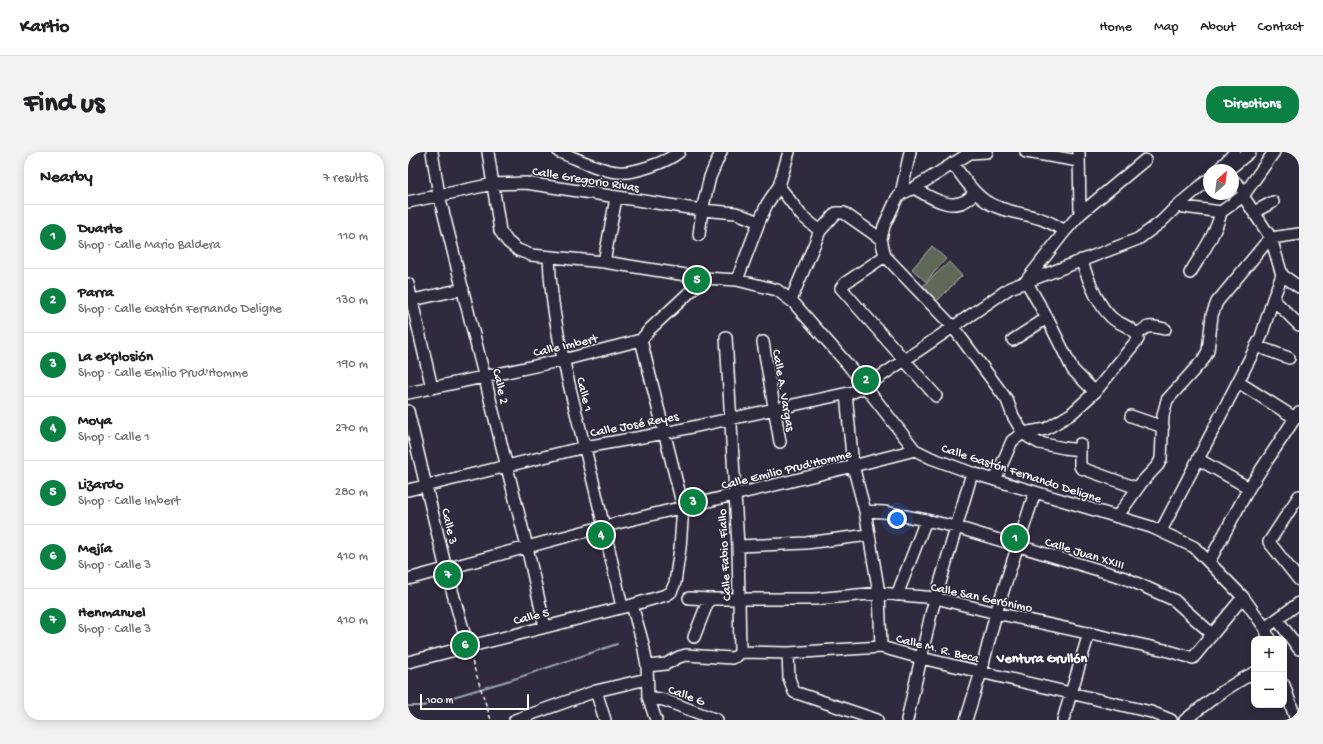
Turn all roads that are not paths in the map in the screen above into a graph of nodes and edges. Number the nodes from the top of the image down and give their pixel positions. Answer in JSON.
{"nodes":[{"id":1,"x":432,"y":152,"type":"edge"},
{"id":2,"x":488,"y":152,"type":"edge"},
{"id":3,"x":559,"y":152,"type":"edge"},
{"id":4,"x":679,"y":152,"type":"edge"},
{"id":5,"x":721,"y":152,"type":"edge"},
{"id":6,"x":789,"y":152,"type":"edge"},
{"id":7,"x":910,"y":152,"type":"edge"},
{"id":8,"x":987,"y":152,"type":"edge"},
{"id":9,"x":1026,"y":152,"type":"edge"},
{"id":10,"x":1235,"y":152,"type":"edge"},
{"id":11,"x":1250,"y":152,"type":"edge"},
{"id":12,"x":1274,"y":152,"type":"edge"},
{"id":13,"x":1079,"y":156,"type":"edge"},
{"id":14,"x":1145,"y":160,"type":"dead end"},
{"id":15,"x":954,"y":163,"type":"junction"},
{"id":16,"x":1226,"y":164,"type":"edge"},
{"id":17,"x":1231,"y":164,"type":"edge"},
{"id":18,"x":493,"y":184,"type":"junction"},
{"id":19,"x":1203,"y":184,"type":"edge"},
{"id":20,"x":779,"y":186,"type":"junction"},
{"id":21,"x":914,"y":188,"type":"junction"},
{"id":22,"x":1239,"y":188,"type":"edge"},
{"id":23,"x":975,"y":192,"type":"junction"},
{"id":24,"x":901,"y":194,"type":"junction"},
{"id":25,"x":1244,"y":194,"type":"junction"},
{"id":26,"x":439,"y":195,"type":"junction"},
{"id":27,"x":616,"y":198,"type":"junction"},
{"id":28,"x":408,"y":202,"type":"edge"},
{"id":29,"x":1272,"y":202,"type":"dead end"},
{"id":30,"x":1178,"y":206,"type":"junction"},
{"id":31,"x":702,"y":210,"type":"junction"},
{"id":32,"x":1221,"y":212,"type":"junction"},
{"id":33,"x":1254,"y":212,"type":"junction"},
{"id":34,"x":1080,"y":214,"type":"junction"},
{"id":35,"x":759,"y":222,"type":"junction"},
{"id":36,"x":820,"y":231,"type":"junction"},
{"id":37,"x":1065,"y":232,"type":"junction"},
{"id":38,"x":1299,"y":234,"type":"edge"},
{"id":39,"x":699,"y":235,"type":"dead end"},
{"id":40,"x":1271,"y":238,"type":"junction"},
{"id":41,"x":881,"y":239,"type":"junction"},
{"id":42,"x":884,"y":256,"type":"junction"},
{"id":43,"x":549,"y":257,"type":"junction"},
{"id":44,"x":1081,"y":260,"type":"junction"},
{"id":45,"x":604,"y":262,"type":"junction"},
{"id":46,"x":1190,"y":273,"type":"dead end"},
{"id":47,"x":1282,"y":275,"type":"junction"},
{"id":48,"x":705,"y":278,"type":"junction"},
{"id":49,"x":737,"y":280,"type":"junction"},
{"id":50,"x":1026,"y":281,"type":"junction"},
{"id":51,"x":408,"y":284,"type":"edge"},
{"id":52,"x":1299,"y":287,"type":"edge"},
{"id":53,"x":463,"y":289,"type":"junction"},
{"id":54,"x":1273,"y":299,"type":"junction"},
{"id":55,"x":791,"y":300,"type":"junction"},
{"id":56,"x":410,"y":301,"type":"edge"},
{"id":57,"x":1047,"y":318,"type":"junction"},
{"id":58,"x":1299,"y":325,"type":"edge"},
{"id":59,"x":953,"y":327,"type":"junction"},
{"id":60,"x":1165,"y":329,"type":"dead end"},
{"id":61,"x":1137,"y":335,"type":"junction"},
{"id":62,"x":726,"y":337,"type":"dead end"},
{"id":63,"x":641,"y":340,"type":"junction"},
{"id":64,"x":1013,"y":340,"type":"dead end"},
{"id":65,"x":763,"y":342,"type":"dead end"},
{"id":66,"x":1256,"y":346,"type":"junction"},
{"id":67,"x":1289,"y":358,"type":"dead end"},
{"id":68,"x":563,"y":360,"type":"junction"},
{"id":69,"x":904,"y":360,"type":"junction"},
{"id":70,"x":485,"y":376,"type":"junction"},
{"id":71,"x":1238,"y":382,"type":"junction"},
{"id":72,"x":865,"y":387,"type":"junction"},
{"id":73,"x":432,"y":388,"type":"junction"},
{"id":74,"x":1095,"y":392,"type":"junction"},
{"id":75,"x":408,"y":393,"type":"edge"},
{"id":76,"x":846,"y":394,"type":"junction"},
{"id":77,"x":936,"y":396,"type":"dead end"},
{"id":78,"x":774,"y":408,"type":"junction"},
{"id":79,"x":408,"y":412,"type":"edge"},
{"id":80,"x":1297,"y":415,"type":"edge"},
{"id":81,"x":1131,"y":416,"type":"dead end"},
{"id":82,"x":731,"y":418,"type":"junction"},
{"id":83,"x":1163,"y":427,"type":"junction"},
{"id":84,"x":1023,"y":432,"type":"junction"},
{"id":85,"x":664,"y":433,"type":"junction"},
{"id":86,"x":780,"y":442,"type":"dead end"},
{"id":87,"x":585,"y":447,"type":"junction"},
{"id":88,"x":915,"y":450,"type":"junction"},
{"id":89,"x":1198,"y":459,"type":"junction"},
{"id":90,"x":506,"y":466,"type":"junction"},
{"id":91,"x":852,"y":466,"type":"junction"},
{"id":92,"x":972,"y":473,"type":"junction"},
{"id":93,"x":996,"y":480,"type":"junction"},
{"id":94,"x":427,"y":486,"type":"junction"},
{"id":95,"x":1137,"y":488,"type":"junction"},
{"id":96,"x":1249,"y":488,"type":"junction"},
{"id":97,"x":408,"y":490,"type":"edge"},
{"id":98,"x":1035,"y":492,"type":"junction"},
{"id":99,"x":734,"y":495,"type":"junction"},
{"id":100,"x":1299,"y":496,"type":"edge"},
{"id":101,"x":683,"y":507,"type":"junction"},
{"id":102,"x":865,"y":511,"type":"junction"},
{"id":103,"x":1117,"y":517,"type":"junction"},
{"id":104,"x":926,"y":520,"type":"junction"},
{"id":105,"x":605,"y":526,"type":"junction"},
{"id":106,"x":956,"y":527,"type":"junction"},
{"id":107,"x":1161,"y":531,"type":"junction"},
{"id":108,"x":869,"y":535,"type":"junction"},
{"id":109,"x":738,"y":546,"type":"junction"},
{"id":110,"x":1018,"y":546,"type":"junction"},
{"id":111,"x":527,"y":547,"type":"junction"},
{"id":112,"x":1209,"y":562,"type":"junction"},
{"id":113,"x":446,"y":569,"type":"junction"},
{"id":114,"x":408,"y":579,"type":"edge"},
{"id":115,"x":1299,"y":580,"type":"edge"},
{"id":116,"x":879,"y":593,"type":"junction"},
{"id":117,"x":897,"y":595,"type":"junction"},
{"id":118,"x":1243,"y":597,"type":"junction"},
{"id":119,"x":689,"y":598,"type":"dead end"},
{"id":120,"x":936,"y":598,"type":"junction"},
{"id":121,"x":709,"y":599,"type":"junction"},
{"id":122,"x":739,"y":599,"type":"junction"},
{"id":123,"x":1299,"y":603,"type":"edge"},
{"id":124,"x":627,"y":606,"type":"junction"},
{"id":125,"x":996,"y":613,"type":"junction"},
{"id":126,"x":1277,"y":619,"type":"junction"},
{"id":127,"x":545,"y":627,"type":"junction"},
{"id":128,"x":1089,"y":633,"type":"junction"},
{"id":129,"x":1212,"y":634,"type":"junction"},
{"id":130,"x":1267,"y":634,"type":"edge"},
{"id":131,"x":694,"y":637,"type":"dead end"},
{"id":132,"x":468,"y":647,"type":"junction"},
{"id":133,"x":881,"y":647,"type":"junction"},
{"id":134,"x":1299,"y":649,"type":"edge"},
{"id":135,"x":740,"y":652,"type":"junction"},
{"id":136,"x":788,"y":653,"type":"junction"},
{"id":137,"x":921,"y":658,"type":"junction"},
{"id":138,"x":408,"y":662,"type":"edge"},
{"id":139,"x":647,"y":666,"type":"junction"},
{"id":140,"x":981,"y":672,"type":"junction"},
{"id":141,"x":1251,"y":674,"type":"edge"},
{"id":142,"x":647,"y":679,"type":"junction"},
{"id":143,"x":596,"y":691,"type":"junction"},
{"id":144,"x":1071,"y":693,"type":"junction"},
{"id":145,"x":1287,"y":693,"type":"edge"},
{"id":146,"x":648,"y":697,"type":"junction"},
{"id":147,"x":516,"y":720,"type":"edge"},
{"id":148,"x":605,"y":720,"type":"edge"},
{"id":149,"x":656,"y":720,"type":"edge"},
{"id":150,"x":716,"y":720,"type":"edge"},
{"id":151,"x":877,"y":720,"type":"edge"},
{"id":152,"x":907,"y":720,"type":"edge"},
{"id":153,"x":966,"y":720,"type":"edge"},
{"id":154,"x":1063,"y":720,"type":"edge"},
{"id":155,"x":1171,"y":720,"type":"edge"},
{"id":156,"x":1185,"y":720,"type":"edge"},
{"id":157,"x":1296,"y":720,"type":"edge"}],
"edges":[{"from":1,"to":26,"type":"street","name":"Calle 2"},
{"from":2,"to":18,"type":"street","name":"Calle Gastón Fernando Deligne"},
{"from":3,"to":4,"type":"street"},
{"from":5,"to":31,"type":"street"},
{"from":6,"to":20,"type":"street"},
{"from":7,"to":24,"type":"street"},
{"from":8,"to":15,"type":"street"},
{"from":9,"to":13,"type":"street"},
{"from":10,"to":16,"type":"street"},
{"from":11,"to":17,"type":"street"},
{"from":12,"to":25,"type":"street"},
{"from":13,"to":34,"type":"street"},
{"from":14,"to":34,"type":"street"},
{"from":15,"to":21,"type":"street"},
{"from":15,"to":23,"type":"street"},
{"from":18,"to":26,"type":"street","name":"Calle Gregorio Rivas"},
{"from":18,"to":27,"type":"street","name":"Calle Gregorio Rivas"},
{"from":18,"to":43,"type":"street","name":"Calle Gastón Fernando Deligne"},
{"from":19,"to":30,"type":"street","name":"Calle José Reyes"},
{"from":20,"to":35,"type":"street"},
{"from":20,"to":36,"type":"street"},
{"from":21,"to":23,"type":"street"},
{"from":21,"to":24,"type":"street"},
{"from":22,"to":25,"type":"street"},
{"from":23,"to":37,"type":"street"},
{"from":24,"to":41,"type":"street"},
{"from":25,"to":32,"type":"street"},
{"from":25,"to":33,"type":"street"},
{"from":26,"to":28,"type":"street","name":"Calle Gregorio Rivas"},
{"from":26,"to":53,"type":"street","name":"Calle 2"},
{"from":27,"to":31,"type":"street","name":"Calle Gregorio Rivas"},
{"from":27,"to":45,"type":"street"},
{"from":29,"to":33,"type":"street"},
{"from":30,"to":32,"type":"street"},
{"from":30,"to":44,"type":"street","name":"Calle José Reyes"},
{"from":31,"to":35,"type":"street","name":"Calle Gregorio Rivas"},
{"from":31,"to":39,"type":"street"},
{"from":32,"to":46,"type":"street"},
{"from":33,"to":40,"type":"street"},
{"from":34,"to":37,"type":"street"},
{"from":35,"to":49,"type":"street"},
{"from":36,"to":41,"type":"street"},
{"from":36,"to":55,"type":"street"},
{"from":37,"to":50,"type":"street"},
{"from":38,"to":40,"type":"street"},
{"from":40,"to":47,"type":"street"},
{"from":40,"to":83,"type":"street"},
{"from":41,"to":42,"type":"street"},
{"from":42,"to":59,"type":"street"},
{"from":42,"to":69,"type":"street"},
{"from":43,"to":45,"type":"street","name":"Calle Gastón Fernando Deligne"},
{"from":43,"to":68,"type":"street","name":"Calle 1"},
{"from":44,"to":50,"type":"street","name":"Calle José Reyes"},
{"from":44,"to":61,"type":"street"},
{"from":45,"to":48,"type":"street","name":"Calle Gastón Fernando Deligne"},
{"from":47,"to":52,"type":"street"},
{"from":47,"to":54,"type":"street"},
{"from":48,"to":49,"type":"street","name":"Calle Gastón Fernando Deligne"},
{"from":48,"to":63,"type":"street"},
{"from":49,"to":55,"type":"street","name":"Calle Gastón Fernando Deligne"},
{"from":50,"to":57,"type":"street"},
{"from":50,"to":59,"type":"street","name":"Calle José Reyes"},
{"from":51,"to":56,"type":"street"},
{"from":53,"to":56,"type":"street"},
{"from":53,"to":70,"type":"street","name":"Calle 2"},
{"from":54,"to":58,"type":"street"},
{"from":54,"to":66,"type":"street"},
{"from":55,"to":72,"type":"street","name":"Calle Gastón Fernando Deligne"},
{"from":56,"to":73,"type":"street"},
{"from":57,"to":64,"type":"street"},
{"from":57,"to":74,"type":"street"},
{"from":59,"to":69,"type":"street","name":"Calle José Reyes"},
{"from":59,"to":84,"type":"street"},
{"from":60,"to":61,"type":"street"},
{"from":61,"to":74,"type":"street"},
{"from":62,"to":82,"type":"street","name":"Calle Fabio Fiallo"},
{"from":63,"to":68,"type":"street","name":"Calle Imbert"},
{"from":63,"to":85,"type":"street"},
{"from":65,"to":78,"type":"street","name":"Calle A. Vargas"},
{"from":66,"to":67,"type":"street"},
{"from":66,"to":71,"type":"street"},
{"from":68,"to":70,"type":"street","name":"Calle Imbert"},
{"from":68,"to":87,"type":"street","name":"Calle 1"},
{"from":69,"to":72,"type":"street","name":"Calle José Reyes"},
{"from":69,"to":77,"type":"street"},
{"from":70,"to":73,"type":"street","name":"Calle Imbert"},
{"from":70,"to":90,"type":"street","name":"Calle 2"},
{"from":71,"to":80,"type":"street"},
{"from":71,"to":89,"type":"street"},
{"from":72,"to":76,"type":"street","name":"Calle José Reyes"},
{"from":72,"to":88,"type":"street","name":"Calle Gastón Fernando Deligne"},
{"from":73,"to":75,"type":"street","name":"Calle Imbert"},
{"from":74,"to":84,"type":"street"},
{"from":76,"to":78,"type":"street","name":"Calle José Reyes"},
{"from":76,"to":91,"type":"street"},
{"from":78,"to":82,"type":"street","name":"Calle José Reyes"},
{"from":78,"to":86,"type":"street","name":"Calle A. Vargas"},
{"from":79,"to":94,"type":"street","name":"Calle 3"},
{"from":80,"to":96,"type":"street"},
{"from":81,"to":83,"type":"street"},
{"from":82,"to":85,"type":"street","name":"Calle José Reyes"},
{"from":82,"to":99,"type":"street","name":"Calle Fabio Fiallo"},
{"from":83,"to":95,"type":"street"},
{"from":84,"to":93,"type":"street"},
{"from":84,"to":95,"type":"street"},
{"from":85,"to":87,"type":"street","name":"Calle José Reyes"},
{"from":85,"to":101,"type":"street"},
{"from":87,"to":90,"type":"street","name":"Calle José Reyes"},
{"from":87,"to":105,"type":"street","name":"Calle 1"},
{"from":88,"to":91,"type":"street","name":"Calle Emilio Prud'Homme"},
{"from":88,"to":92,"type":"street","name":"Calle Gastón Fernando Deligne"},
{"from":89,"to":96,"type":"street"},
{"from":89,"to":107,"type":"street"},
{"from":90,"to":94,"type":"street","name":"Calle José Reyes"},
{"from":90,"to":111,"type":"street","name":"Calle 2"},
{"from":91,"to":99,"type":"street","name":"Calle Emilio Prud'Homme"},
{"from":91,"to":102,"type":"street"},
{"from":92,"to":93,"type":"street","name":"Calle Gastón Fernando Deligne"},
{"from":92,"to":106,"type":"street"},
{"from":93,"to":98,"type":"street","name":"Calle Gastón Fernando Deligne"},
{"from":94,"to":97,"type":"street","name":"Calle José Reyes"},
{"from":94,"to":113,"type":"street","name":"Calle 3"},
{"from":95,"to":103,"type":"street"},
{"from":96,"to":112,"type":"street"},
{"from":98,"to":103,"type":"street","name":"Calle Gastón Fernando Deligne"},
{"from":98,"to":110,"type":"street"},
{"from":99,"to":101,"type":"street","name":"Calle Emilio Prud'Homme"},
{"from":99,"to":109,"type":"street","name":"Calle Fabio Fiallo"},
{"from":100,"to":115,"type":"street"},
{"from":101,"to":105,"type":"street","name":"Calle Emilio Prud'Homme"},
{"from":101,"to":124,"type":"street","name":"Calle 5"},
{"from":102,"to":104,"type":"street","name":"Calle Juan XXIII"},
{"from":102,"to":108,"type":"street"},
{"from":103,"to":107,"type":"street","name":"Calle Gastón Fernando Deligne"},
{"from":104,"to":106,"type":"street","name":"Calle Juan XXIII"},
{"from":104,"to":117,"type":"street"},
{"from":105,"to":111,"type":"street","name":"Calle Emilio Prud'Homme"},
{"from":105,"to":124,"type":"street","name":"Calle 1"},
{"from":106,"to":110,"type":"street","name":"Calle Juan XXIII"},
{"from":106,"to":120,"type":"street"},
{"from":107,"to":112,"type":"street","name":"Calle Gastón Fernando Deligne"},
{"from":108,"to":109,"type":"street"},
{"from":108,"to":116,"type":"street"},
{"from":109,"to":122,"type":"street","name":"Calle Fabio Fiallo"},
{"from":110,"to":125,"type":"street"},
{"from":110,"to":129,"type":"street","name":"Calle Juan XXIII"},
{"from":111,"to":113,"type":"street","name":"Calle Emilio Prud'Homme"},
{"from":111,"to":127,"type":"street","name":"Calle 2"},
{"from":112,"to":118,"type":"street","name":"Calle Gastón Fernando Deligne"},
{"from":113,"to":114,"type":"street","name":"Calle Emilio Prud'Homme"},
{"from":113,"to":132,"type":"street","name":"Calle 3"},
{"from":116,"to":117,"type":"street","name":"Calle San Gerónimo"},
{"from":116,"to":122,"type":"street","name":"Calle San Gerónimo"},
{"from":116,"to":133,"type":"street"},
{"from":117,"to":120,"type":"street","name":"Calle San Gerónimo"},
{"from":118,"to":129,"type":"street"},
{"from":118,"to":130,"type":"street","name":"Calle Gastón Fernando Deligne"},
{"from":119,"to":121,"type":"street","name":"Calle San Gerónimo"},
{"from":120,"to":125,"type":"street","name":"Calle San Gerónimo"},
{"from":120,"to":137,"type":"street"},
{"from":121,"to":122,"type":"street","name":"Calle San Gerónimo"},
{"from":121,"to":131,"type":"street"},
{"from":122,"to":135,"type":"street","name":"Calle Fabio Fiallo"},
{"from":123,"to":126,"type":"street"},
{"from":124,"to":127,"type":"street","name":"Calle 5"},
{"from":124,"to":139,"type":"street","name":"Calle 1"},
{"from":125,"to":128,"type":"street","name":"Calle San Gerónimo"},
{"from":125,"to":140,"type":"street"},
{"from":126,"to":130,"type":"street"},
{"from":126,"to":134,"type":"street"},
{"from":127,"to":132,"type":"street","name":"Calle 5"},
{"from":128,"to":129,"type":"street","name":"Calle San Gerónimo"},
{"from":128,"to":144,"type":"street"},
{"from":132,"to":138,"type":"street","name":"Calle 5"},
{"from":133,"to":136,"type":"street","name":"Calle M. R. Beca"},
{"from":133,"to":137,"type":"street","name":"Calle M. R. Beca"},
{"from":135,"to":136,"type":"street","name":"Calle M. R. Beca"},
{"from":135,"to":139,"type":"street","name":"Calle M. R. Beca"},
{"from":136,"to":151,"type":"street"},
{"from":137,"to":140,"type":"street","name":"Calle M. R. Beca"},
{"from":137,"to":152,"type":"street"},
{"from":139,"to":142,"type":"street","name":"Calle 1"},
{"from":140,"to":144,"type":"street","name":"Calle M. R. Beca"},
{"from":140,"to":153,"type":"street"},
{"from":141,"to":156,"type":"street"},
{"from":142,"to":143,"type":"street"},
{"from":142,"to":146,"type":"street","name":"Calle 1"},
{"from":143,"to":147,"type":"street"},
{"from":143,"to":148,"type":"street"},
{"from":144,"to":154,"type":"street"},
{"from":144,"to":155,"type":"street","name":"Calle M. R. Beca"},
{"from":145,"to":157,"type":"street"},
{"from":146,"to":149,"type":"street","name":"Calle 1"},
{"from":146,"to":150,"type":"street","name":"Calle G"}]}
